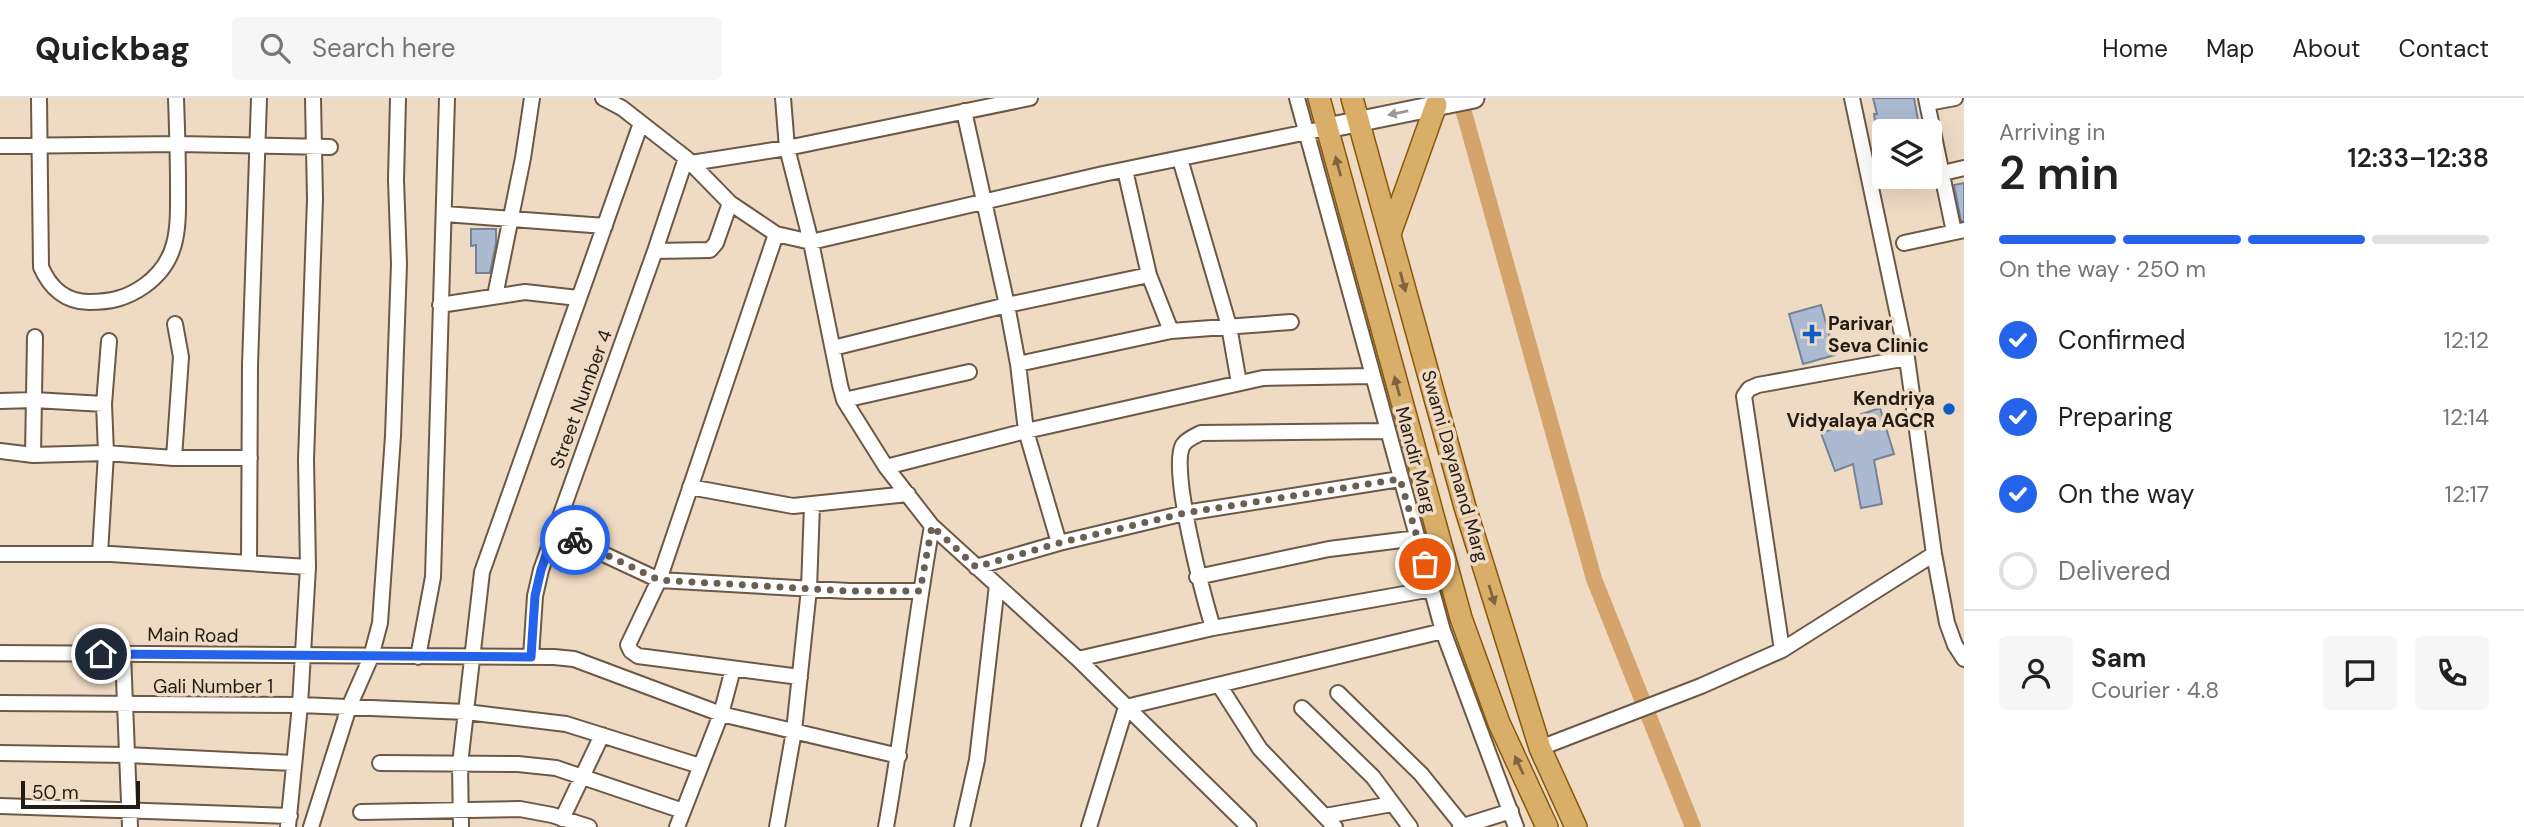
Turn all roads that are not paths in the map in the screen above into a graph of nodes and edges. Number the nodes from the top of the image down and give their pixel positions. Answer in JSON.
{"nodes":[{"id":1,"x":39,"y":98,"type":"edge"},
{"id":2,"x":176,"y":98,"type":"edge"},
{"id":3,"x":259,"y":98,"type":"edge"},
{"id":4,"x":313,"y":98,"type":"edge"},
{"id":5,"x":398,"y":98,"type":"edge"},
{"id":6,"x":447,"y":98,"type":"edge"},
{"id":7,"x":532,"y":98,"type":"edge"},
{"id":8,"x":603,"y":98,"type":"edge"},
{"id":9,"x":783,"y":98,"type":"edge"},
{"id":10,"x":1030,"y":98,"type":"edge"},
{"id":11,"x":1297,"y":98,"type":"edge"},
{"id":12,"x":1352,"y":98,"type":"edge"},
{"id":13,"x":1474,"y":98,"type":"edge"},
{"id":14,"x":1852,"y":98,"type":"edge"},
{"id":15,"x":1955,"y":98,"type":"edge"},
{"id":16,"x":1323,"y":99,"type":"edge"},
{"id":17,"x":1927,"y":101,"type":"edge"},
{"id":18,"x":625,"y":103,"type":"edge"},
{"id":19,"x":1436,"y":105,"type":"junction"},
{"id":20,"x":964,"y":111,"type":"junction"},
{"id":21,"x":1359,"y":121,"type":"junction"},
{"id":22,"x":641,"y":123,"type":"junction"},
{"id":23,"x":1317,"y":130,"type":"junction"},
{"id":24,"x":178,"y":144,"type":"junction"},
{"id":25,"x":39,"y":145,"type":"junction"},
{"id":26,"x":0,"y":146,"type":"edge"},
{"id":27,"x":258,"y":146,"type":"junction"},
{"id":28,"x":315,"y":147,"type":"junction"},
{"id":29,"x":330,"y":147,"type":"dead end"},
{"id":30,"x":787,"y":148,"type":"junction"},
{"id":31,"x":1180,"y":159,"type":"junction"},
{"id":32,"x":688,"y":161,"type":"junction"},
{"id":33,"x":1964,"y":168,"type":"edge"},
{"id":34,"x":1125,"y":170,"type":"junction"},
{"id":35,"x":1943,"y":173,"type":"junction"},
{"id":36,"x":985,"y":202,"type":"junction"},
{"id":37,"x":730,"y":203,"type":"junction"},
{"id":38,"x":444,"y":214,"type":"junction"},
{"id":39,"x":510,"y":219,"type":"junction"},
{"id":40,"x":605,"y":226,"type":"junction"},
{"id":41,"x":1959,"y":231,"type":"edge"},
{"id":42,"x":776,"y":234,"type":"junction"},
{"id":43,"x":1390,"y":234,"type":"junction"},
{"id":44,"x":811,"y":242,"type":"junction"},
{"id":45,"x":1904,"y":243,"type":"dead end"},
{"id":46,"x":655,"y":251,"type":"junction"},
{"id":47,"x":1149,"y":275,"type":"junction"},
{"id":48,"x":495,"y":296,"type":"junction"},
{"id":49,"x":578,"y":298,"type":"junction"},
{"id":50,"x":440,"y":305,"type":"junction"},
{"id":51,"x":1007,"y":305,"type":"junction"},
{"id":52,"x":1291,"y":322,"type":"dead end"},
{"id":53,"x":176,"y":324,"type":"dead end"},
{"id":54,"x":1229,"y":326,"type":"junction"},
{"id":55,"x":1171,"y":331,"type":"junction"},
{"id":56,"x":35,"y":337,"type":"dead end"},
{"id":57,"x":109,"y":341,"type":"dead end"},
{"id":58,"x":833,"y":348,"type":"junction"},
{"id":59,"x":1907,"y":358,"type":"junction"},
{"id":60,"x":1018,"y":364,"type":"junction"},
{"id":61,"x":969,"y":372,"type":"dead end"},
{"id":62,"x":1373,"y":376,"type":"junction"},
{"id":63,"x":1239,"y":383,"type":"junction"},
{"id":64,"x":34,"y":400,"type":"junction"},
{"id":65,"x":844,"y":400,"type":"junction"},
{"id":66,"x":0,"y":401,"type":"edge"},
{"id":67,"x":104,"y":404,"type":"junction"},
{"id":68,"x":1026,"y":431,"type":"junction"},
{"id":69,"x":1388,"y":431,"type":"junction"},
{"id":70,"x":0,"y":451,"type":"edge"},
{"id":71,"x":106,"y":453,"type":"junction"},
{"id":72,"x":33,"y":454,"type":"junction"},
{"id":73,"x":174,"y":458,"type":"junction"},
{"id":74,"x":250,"y":458,"type":"junction"},
{"id":75,"x":886,"y":467,"type":"junction"},
{"id":76,"x":1400,"y":479,"type":"junction"},
{"id":77,"x":690,"y":487,"type":"junction"},
{"id":78,"x":908,"y":494,"type":"junction"},
{"id":79,"x":811,"y":505,"type":"junction"},
{"id":80,"x":1185,"y":513,"type":"junction"},
{"id":81,"x":932,"y":526,"type":"junction"},
{"id":82,"x":554,"y":531,"type":"junction"},
{"id":83,"x":1418,"y":538,"type":"junction"},
{"id":84,"x":1059,"y":543,"type":"junction"},
{"id":85,"x":0,"y":555,"type":"edge"},
{"id":86,"x":100,"y":555,"type":"junction"},
{"id":87,"x":1934,"y":555,"type":"junction"},
{"id":88,"x":249,"y":563,"type":"junction"},
{"id":89,"x":308,"y":567,"type":"junction"},
{"id":90,"x":976,"y":567,"type":"junction"},
{"id":91,"x":1197,"y":576,"type":"junction"},
{"id":92,"x":659,"y":580,"type":"junction"},
{"id":93,"x":997,"y":585,"type":"junction"},
{"id":94,"x":809,"y":589,"type":"junction"},
{"id":95,"x":1432,"y":589,"type":"junction"},
{"id":96,"x":920,"y":591,"type":"junction"},
{"id":97,"x":1213,"y":628,"type":"junction"},
{"id":98,"x":1443,"y":631,"type":"junction"},
{"id":99,"x":1782,"y":650,"type":"junction"},
{"id":100,"x":0,"y":653,"type":"edge"},
{"id":101,"x":123,"y":654,"type":"junction"},
{"id":102,"x":302,"y":656,"type":"junction"},
{"id":103,"x":471,"y":656,"type":"junction"},
{"id":104,"x":370,"y":657,"type":"junction"},
{"id":105,"x":418,"y":657,"type":"junction"},
{"id":106,"x":531,"y":657,"type":"junction"},
{"id":107,"x":1079,"y":659,"type":"junction"},
{"id":108,"x":1964,"y":660,"type":"edge"},
{"id":109,"x":733,"y":668,"type":"junction"},
{"id":110,"x":800,"y":677,"type":"junction"},
{"id":111,"x":1219,"y":685,"type":"junction"},
{"id":112,"x":1338,"y":693,"type":"dead end"},
{"id":113,"x":0,"y":703,"type":"edge"},
{"id":114,"x":125,"y":705,"type":"junction"},
{"id":115,"x":300,"y":705,"type":"junction"},
{"id":116,"x":349,"y":707,"type":"junction"},
{"id":117,"x":1126,"y":707,"type":"junction"},
{"id":118,"x":1302,"y":708,"type":"dead end"},
{"id":119,"x":466,"y":712,"type":"junction"},
{"id":120,"x":721,"y":714,"type":"junction"},
{"id":121,"x":794,"y":731,"type":"junction"},
{"id":122,"x":602,"y":735,"type":"junction"},
{"id":123,"x":1540,"y":748,"type":"junction"},
{"id":124,"x":0,"y":752,"type":"edge"},
{"id":125,"x":127,"y":755,"type":"junction"},
{"id":126,"x":899,"y":756,"type":"junction"},
{"id":127,"x":293,"y":763,"type":"junction"},
{"id":128,"x":380,"y":763,"type":"dead end"},
{"id":129,"x":460,"y":764,"type":"junction"},
{"id":130,"x":701,"y":766,"type":"junction"},
{"id":131,"x":582,"y":777,"type":"junction"},
{"id":132,"x":1392,"y":804,"type":"junction"},
{"id":133,"x":0,"y":806,"type":"edge"},
{"id":134,"x":683,"y":811,"type":"junction"},
{"id":135,"x":1511,"y":811,"type":"junction"},
{"id":136,"x":129,"y":812,"type":"junction"},
{"id":137,"x":361,"y":812,"type":"dead end"},
{"id":138,"x":1325,"y":816,"type":"junction"},
{"id":139,"x":562,"y":819,"type":"junction"},
{"id":140,"x":461,"y":820,"type":"edge"},
{"id":141,"x":289,"y":822,"type":"edge"},
{"id":142,"x":1461,"y":826,"type":"edge"},
{"id":143,"x":130,"y":827,"type":"edge"},
{"id":144,"x":311,"y":827,"type":"edge"},
{"id":145,"x":589,"y":827,"type":"edge"},
{"id":146,"x":677,"y":827,"type":"edge"},
{"id":147,"x":777,"y":827,"type":"edge"},
{"id":148,"x":886,"y":827,"type":"edge"},
{"id":149,"x":962,"y":827,"type":"edge"},
{"id":150,"x":1089,"y":827,"type":"edge"},
{"id":151,"x":1249,"y":827,"type":"edge"},
{"id":152,"x":1335,"y":827,"type":"edge"},
{"id":153,"x":1410,"y":827,"type":"edge"},
{"id":154,"x":1516,"y":827,"type":"edge"},
{"id":155,"x":1547,"y":827,"type":"edge"},
{"id":156,"x":1576,"y":827,"type":"edge"}],
"edges":[{"from":1,"to":25,"type":"street"},
{"from":2,"to":24,"type":"street"},
{"from":3,"to":27,"type":"street"},
{"from":4,"to":28,"type":"street"},
{"from":5,"to":104,"type":"street"},
{"from":6,"to":38,"type":"street"},
{"from":7,"to":39,"type":"street"},
{"from":8,"to":18,"type":"street"},
{"from":9,"to":30,"type":"street"},
{"from":10,"to":20,"type":"street"},
{"from":11,"to":23,"type":"street","name":"Mandir Marg"},
{"from":12,"to":21,"type":"main road","name":"Swami Dayanand Marg"},
{"from":13,"to":19,"type":"main road"},
{"from":14,"to":59,"type":"street"},
{"from":15,"to":17,"type":"street"},
{"from":16,"to":23,"type":"main road","name":"Swami Dayanand Marg"},
{"from":17,"to":35,"type":"street"},
{"from":18,"to":22,"type":"street"},
{"from":19,"to":21,"type":"main road","one_way":true},
{"from":19,"to":43,"type":"main road"},
{"from":20,"to":30,"type":"street"},
{"from":20,"to":36,"type":"street"},
{"from":21,"to":23,"type":"main road"},
{"from":21,"to":43,"type":"main road","name":"Swami Dayanand Marg"},
{"from":22,"to":32,"type":"street"},
{"from":22,"to":40,"type":"street"},
{"from":23,"to":31,"type":"street"},
{"from":23,"to":62,"type":"street","name":"Mandir Marg"},
{"from":155,"to":23,"type":"main road","name":"Swami Dayanand Marg","one_way":true},
{"from":24,"to":25,"type":"street"},
{"from":24,"to":25,"type":"street"},
{"from":24,"to":27,"type":"street"},
{"from":25,"to":26,"type":"street"},
{"from":27,"to":28,"type":"street"},
{"from":27,"to":74,"type":"street"},
{"from":28,"to":29,"type":"street"},
{"from":28,"to":89,"type":"street"},
{"from":30,"to":32,"type":"street"},
{"from":30,"to":44,"type":"street"},
{"from":31,"to":34,"type":"street"},
{"from":31,"to":54,"type":"street"},
{"from":32,"to":37,"type":"street"},
{"from":32,"to":46,"type":"street","name":"Street Number 4"},
{"from":33,"to":35,"type":"street"},
{"from":34,"to":36,"type":"street"},
{"from":34,"to":47,"type":"street"},
{"from":35,"to":41,"type":"street"},
{"from":36,"to":44,"type":"street"},
{"from":36,"to":51,"type":"street"},
{"from":37,"to":42,"type":"street"},
{"from":37,"to":46,"type":"street"},
{"from":38,"to":39,"type":"street"},
{"from":38,"to":50,"type":"street"},
{"from":39,"to":40,"type":"street"},
{"from":39,"to":48,"type":"street"},
{"from":40,"to":49,"type":"street"},
{"from":41,"to":45,"type":"street"},
{"from":42,"to":44,"type":"street"},
{"from":42,"to":77,"type":"street"},
{"from":43,"to":123,"type":"main road","name":"Swami Dayanand Marg","one_way":true},
{"from":44,"to":58,"type":"street"},
{"from":46,"to":82,"type":"street","name":"Street Number 4"},
{"from":47,"to":51,"type":"street"},
{"from":47,"to":55,"type":"street"},
{"from":48,"to":49,"type":"street"},
{"from":48,"to":50,"type":"street"},
{"from":49,"to":103,"type":"street"},
{"from":50,"to":105,"type":"street"},
{"from":51,"to":58,"type":"street"},
{"from":51,"to":60,"type":"street"},
{"from":52,"to":54,"type":"street"},
{"from":53,"to":73,"type":"street"},
{"from":54,"to":55,"type":"street"},
{"from":54,"to":63,"type":"street"},
{"from":55,"to":60,"type":"street"},
{"from":56,"to":64,"type":"street"},
{"from":57,"to":67,"type":"street"},
{"from":58,"to":65,"type":"street"},
{"from":59,"to":87,"type":"street"},
{"from":59,"to":99,"type":"street"},
{"from":60,"to":68,"type":"street"},
{"from":61,"to":65,"type":"street"},
{"from":62,"to":63,"type":"street"},
{"from":62,"to":69,"type":"street","name":"Mandir Marg"},
{"from":63,"to":68,"type":"street"},
{"from":64,"to":66,"type":"street"},
{"from":64,"to":67,"type":"street"},
{"from":64,"to":72,"type":"street"},
{"from":65,"to":75,"type":"street"},
{"from":67,"to":71,"type":"street"},
{"from":68,"to":75,"type":"street"},
{"from":68,"to":84,"type":"street"},
{"from":69,"to":76,"type":"street","name":"Mandir Marg"},
{"from":69,"to":80,"type":"street"},
{"from":70,"to":72,"type":"street"},
{"from":71,"to":72,"type":"street"},
{"from":71,"to":73,"type":"street"},
{"from":71,"to":86,"type":"street"},
{"from":73,"to":74,"type":"street"},
{"from":74,"to":88,"type":"street"},
{"from":75,"to":78,"type":"street"},
{"from":76,"to":80,"type":"street"},
{"from":76,"to":83,"type":"street","name":"Mandir Marg"},
{"from":77,"to":79,"type":"street"},
{"from":77,"to":92,"type":"street"},
{"from":78,"to":79,"type":"street"},
{"from":78,"to":81,"type":"street"},
{"from":79,"to":94,"type":"street"},
{"from":80,"to":84,"type":"street"},
{"from":80,"to":91,"type":"street"},
{"from":81,"to":90,"type":"street"},
{"from":81,"to":96,"type":"street"},
{"from":82,"to":92,"type":"street"},
{"from":82,"to":106,"type":"street","name":"Street Number 4"},
{"from":83,"to":91,"type":"street"},
{"from":83,"to":95,"type":"street","name":"Mandir Marg"},
{"from":84,"to":90,"type":"street"},
{"from":85,"to":86,"type":"street"},
{"from":86,"to":88,"type":"street"},
{"from":87,"to":99,"type":"street"},
{"from":87,"to":108,"type":"street"},
{"from":88,"to":89,"type":"street"},
{"from":89,"to":102,"type":"street"},
{"from":90,"to":93,"type":"street"},
{"from":91,"to":97,"type":"street"},
{"from":92,"to":94,"type":"street"},
{"from":92,"to":109,"type":"street"},
{"from":93,"to":107,"type":"street"},
{"from":93,"to":149,"type":"street"},
{"from":94,"to":96,"type":"street"},
{"from":94,"to":110,"type":"street"},
{"from":95,"to":97,"type":"street"},
{"from":95,"to":98,"type":"street","name":"Mandir Marg"},
{"from":96,"to":126,"type":"street"},
{"from":97,"to":107,"type":"street"},
{"from":98,"to":111,"type":"street"},
{"from":98,"to":135,"type":"street","name":"Mandir Marg"},
{"from":99,"to":123,"type":"street"},
{"from":100,"to":101,"type":"street","name":"Main Road"},
{"from":101,"to":102,"type":"street","name":"Main Road"},
{"from":101,"to":114,"type":"street"},
{"from":102,"to":104,"type":"street","name":"Main Road"},
{"from":102,"to":115,"type":"street"},
{"from":103,"to":105,"type":"street","name":"Main Road"},
{"from":103,"to":106,"type":"street","name":"Main Road"},
{"from":103,"to":119,"type":"street"},
{"from":104,"to":105,"type":"street","name":"Main Road"},
{"from":104,"to":116,"type":"street"},
{"from":106,"to":120,"type":"street","name":"Main Road"},
{"from":107,"to":117,"type":"street"},
{"from":109,"to":110,"type":"street"},
{"from":109,"to":120,"type":"street"},
{"from":110,"to":121,"type":"street"},
{"from":111,"to":117,"type":"street"},
{"from":111,"to":138,"type":"street"},
{"from":112,"to":142,"type":"street"},
{"from":113,"to":114,"type":"street","name":"Gali Number 1"},
{"from":114,"to":115,"type":"street","name":"Gali Number 1"},
{"from":114,"to":125,"type":"street"},
{"from":115,"to":116,"type":"street","name":"Gali Number 1"},
{"from":115,"to":127,"type":"street"},
{"from":116,"to":119,"type":"street","name":"Gali Number 1"},
{"from":116,"to":144,"type":"street"},
{"from":117,"to":150,"type":"street"},
{"from":117,"to":151,"type":"street"},
{"from":118,"to":132,"type":"street"},
{"from":119,"to":122,"type":"street","name":"Gali Number 1"},
{"from":119,"to":129,"type":"street"},
{"from":120,"to":121,"type":"street","name":"Main Road"},
{"from":120,"to":130,"type":"street"},
{"from":121,"to":126,"type":"street","name":"Main Road"},
{"from":121,"to":147,"type":"street"},
{"from":122,"to":130,"type":"street","name":"Gali Number 1"},
{"from":122,"to":131,"type":"street"},
{"from":123,"to":156,"type":"main road","name":"Swami Dayanand Marg"},
{"from":124,"to":125,"type":"street"},
{"from":125,"to":127,"type":"street"},
{"from":125,"to":136,"type":"street"},
{"from":126,"to":148,"type":"street"},
{"from":127,"to":141,"type":"street"},
{"from":128,"to":129,"type":"street"},
{"from":129,"to":131,"type":"street"},
{"from":129,"to":140,"type":"street"},
{"from":130,"to":134,"type":"street"},
{"from":131,"to":134,"type":"street"},
{"from":131,"to":139,"type":"street"},
{"from":132,"to":138,"type":"street"},
{"from":132,"to":153,"type":"street"},
{"from":133,"to":136,"type":"street"},
{"from":134,"to":146,"type":"street"},
{"from":135,"to":142,"type":"street"},
{"from":135,"to":154,"type":"street","name":"Mandir Marg"},
{"from":136,"to":141,"type":"street"},
{"from":136,"to":143,"type":"street"},
{"from":137,"to":140,"type":"street"},
{"from":138,"to":152,"type":"street"},
{"from":139,"to":140,"type":"street"},
{"from":139,"to":145,"type":"street"}]}
